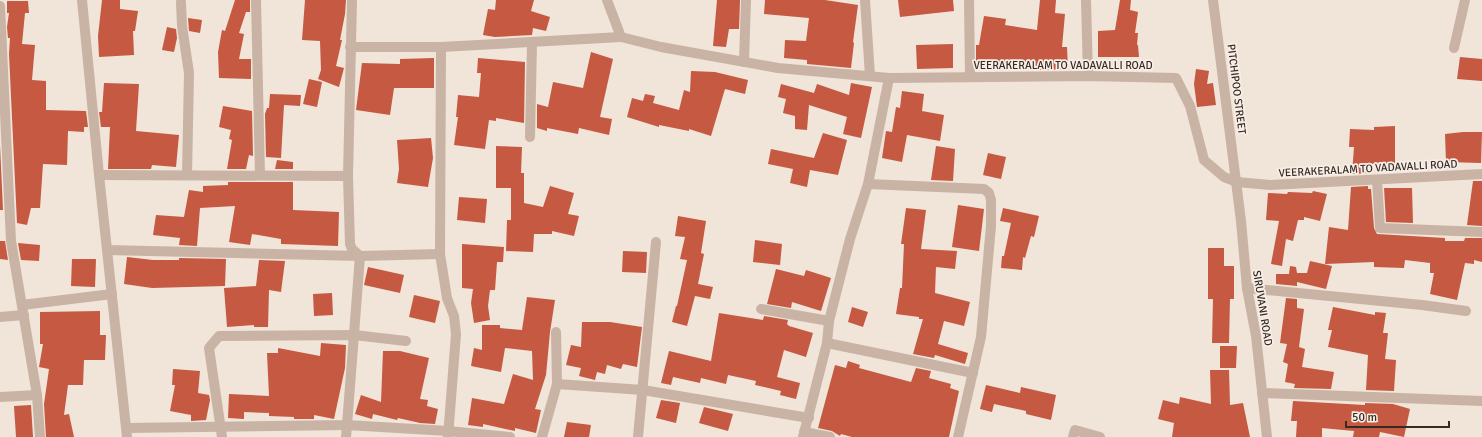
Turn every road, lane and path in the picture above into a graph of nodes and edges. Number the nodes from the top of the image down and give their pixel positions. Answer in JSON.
{"nodes":[{"id":1,"x":82,"y":0,"type":"edge"},
{"id":2,"x":256,"y":0,"type":"edge"},
{"id":3,"x":352,"y":0,"type":"edge"},
{"id":4,"x":607,"y":0,"type":"edge"},
{"id":5,"x":746,"y":0,"type":"edge"},
{"id":6,"x":865,"y":0,"type":"edge"},
{"id":7,"x":969,"y":0,"type":"edge"},
{"id":8,"x":1086,"y":0,"type":"edge"},
{"id":9,"x":1213,"y":0,"type":"edge"},
{"id":10,"x":1465,"y":0,"type":"edge"},
{"id":11,"x":181,"y":2,"type":"dead end"},
{"id":12,"x":0,"y":6,"type":"edge"},
{"id":13,"x":621,"y":37,"type":"junction"},
{"id":14,"x":532,"y":42,"type":"junction"},
{"id":15,"x":350,"y":47,"type":"junction"},
{"id":16,"x":441,"y":47,"type":"junction"},
{"id":17,"x":1454,"y":48,"type":"dead end"},
{"id":18,"x":744,"y":62,"type":"junction"},
{"id":19,"x":870,"y":76,"type":"junction"},
{"id":20,"x":1088,"y":76,"type":"junction"},
{"id":21,"x":970,"y":77,"type":"junction"},
{"id":22,"x":889,"y":78,"type":"junction"},
{"id":23,"x":530,"y":137,"type":"dead end"},
{"id":24,"x":1482,"y":174,"type":"edge"},
{"id":25,"x":99,"y":175,"type":"junction"},
{"id":26,"x":187,"y":175,"type":"junction"},
{"id":27,"x":260,"y":176,"type":"junction"},
{"id":28,"x":348,"y":176,"type":"junction"},
{"id":29,"x":1377,"y":180,"type":"junction"},
{"id":30,"x":1237,"y":182,"type":"junction"},
{"id":31,"x":868,"y":184,"type":"junction"},
{"id":32,"x":1482,"y":232,"type":"edge"},
{"id":33,"x":656,"y":242,"type":"dead end"},
{"id":34,"x":107,"y":250,"type":"junction"},
{"id":35,"x":440,"y":254,"type":"junction"},
{"id":36,"x":360,"y":256,"type":"junction"},
{"id":37,"x":1247,"y":288,"type":"junction"},
{"id":38,"x":112,"y":294,"type":"junction"},
{"id":39,"x":22,"y":305,"type":"junction"},
{"id":40,"x":761,"y":310,"type":"dead end"},
{"id":41,"x":1466,"y":311,"type":"dead end"},
{"id":42,"x":24,"y":315,"type":"junction"},
{"id":43,"x":0,"y":317,"type":"edge"},
{"id":44,"x":829,"y":321,"type":"junction"},
{"id":45,"x":556,"y":332,"type":"dead end"},
{"id":46,"x":354,"y":334,"type":"junction"},
{"id":47,"x":406,"y":340,"type":"dead end"},
{"id":48,"x":827,"y":342,"type":"junction"},
{"id":49,"x":973,"y":373,"type":"junction"},
{"id":50,"x":557,"y":384,"type":"junction"},
{"id":51,"x":643,"y":390,"type":"junction"},
{"id":52,"x":1262,"y":393,"type":"junction"},
{"id":53,"x":37,"y":395,"type":"junction"},
{"id":54,"x":0,"y":397,"type":"edge"},
{"id":55,"x":1482,"y":401,"type":"edge"},
{"id":56,"x":809,"y":418,"type":"junction"},
{"id":57,"x":347,"y":425,"type":"junction"},
{"id":58,"x":127,"y":432,"type":"edge"},
{"id":59,"x":222,"y":432,"type":"edge"},
{"id":60,"x":448,"y":434,"type":"edge"},
{"id":61,"x":804,"y":434,"type":"edge"},
{"id":62,"x":40,"y":437,"type":"edge"},
{"id":63,"x":346,"y":437,"type":"edge"},
{"id":64,"x":510,"y":437,"type":"edge"},
{"id":65,"x":542,"y":437,"type":"edge"},
{"id":66,"x":638,"y":437,"type":"edge"},
{"id":67,"x":830,"y":437,"type":"edge"},
{"id":68,"x":958,"y":437,"type":"edge"},
{"id":69,"x":1072,"y":437,"type":"edge"},
{"id":70,"x":1100,"y":437,"type":"edge"},
{"id":71,"x":1267,"y":437,"type":"edge"}],
"edges":[{"from":1,"to":25,"type":"street"},
{"from":2,"to":27,"type":"street"},
{"from":3,"to":15,"type":"street"},
{"from":4,"to":13,"type":"street"},
{"from":5,"to":18,"type":"street"},
{"from":6,"to":19,"type":"street"},
{"from":7,"to":21,"type":"street"},
{"from":8,"to":20,"type":"street"},
{"from":9,"to":30,"type":"street","name":"PITCHIPOO STREET"},
{"from":10,"to":17,"type":"street"},
{"from":11,"to":26,"type":"street"},
{"from":12,"to":39,"type":"street"},
{"from":13,"to":14,"type":"street","name":"VEERAKERALAM TO VADAVALLI ROAD"},
{"from":13,"to":18,"type":"street","name":"VEERAKERALAM TO VADAVALLI ROAD"},
{"from":14,"to":16,"type":"street","name":"VEERAKERALAM TO VADAVALLI ROAD"},
{"from":14,"to":23,"type":"street"},
{"from":15,"to":16,"type":"street","name":"VEERAKERALAM TO VADAVALLI ROAD"},
{"from":15,"to":28,"type":"street"},
{"from":16,"to":35,"type":"street"},
{"from":18,"to":19,"type":"street","name":"VEERAKERALAM TO VADAVALLI ROAD"},
{"from":19,"to":22,"type":"street","name":"VEERAKERALAM TO VADAVALLI ROAD"},
{"from":20,"to":21,"type":"street","name":"VEERAKERALAM TO VADAVALLI ROAD"},
{"from":20,"to":30,"type":"street","name":"VEERAKERALAM TO VADAVALLI ROAD"},
{"from":21,"to":22,"type":"street","name":"VEERAKERALAM TO VADAVALLI ROAD"},
{"from":22,"to":31,"type":"street"},
{"from":24,"to":29,"type":"street","name":"VEERAKERALAM TO VADAVALLI ROAD"},
{"from":25,"to":26,"type":"street"},
{"from":25,"to":34,"type":"street"},
{"from":26,"to":27,"type":"street"},
{"from":27,"to":28,"type":"street"},
{"from":28,"to":36,"type":"street"},
{"from":29,"to":30,"type":"street","name":"VEERAKERALAM TO VADAVALLI ROAD"},
{"from":29,"to":32,"type":"street"},
{"from":30,"to":37,"type":"street","name":"SIRUVANI ROAD"},
{"from":31,"to":44,"type":"street"},
{"from":31,"to":49,"type":"street"},
{"from":33,"to":51,"type":"street"},
{"from":34,"to":36,"type":"street"},
{"from":34,"to":38,"type":"street"},
{"from":35,"to":36,"type":"street"},
{"from":35,"to":60,"type":"street"},
{"from":36,"to":46,"type":"street"},
{"from":37,"to":41,"type":"street"},
{"from":37,"to":52,"type":"street","name":"SIRUVANI ROAD"},
{"from":38,"to":39,"type":"street"},
{"from":38,"to":58,"type":"street"},
{"from":39,"to":42,"type":"street"},
{"from":40,"to":44,"type":"street"},
{"from":42,"to":43,"type":"street"},
{"from":42,"to":53,"type":"street"},
{"from":44,"to":48,"type":"street"},
{"from":45,"to":50,"type":"street"},
{"from":46,"to":47,"type":"street"},
{"from":46,"to":57,"type":"street"},
{"from":46,"to":59,"type":"street"},
{"from":48,"to":49,"type":"street"},
{"from":48,"to":56,"type":"street"},
{"from":49,"to":68,"type":"street"},
{"from":50,"to":51,"type":"street"},
{"from":50,"to":65,"type":"street"},
{"from":51,"to":56,"type":"street"},
{"from":51,"to":66,"type":"street"},
{"from":52,"to":55,"type":"street"},
{"from":52,"to":71,"type":"street","name":"SIRUVANI ROAD"},
{"from":53,"to":54,"type":"street"},
{"from":53,"to":62,"type":"street"},
{"from":56,"to":61,"type":"street"},
{"from":57,"to":59,"type":"street"},
{"from":57,"to":60,"type":"street"},
{"from":57,"to":63,"type":"street"},
{"from":58,"to":59,"type":"street"},
{"from":60,"to":64,"type":"street"},
{"from":61,"to":67,"type":"street"},
{"from":69,"to":70,"type":"street"}]}
